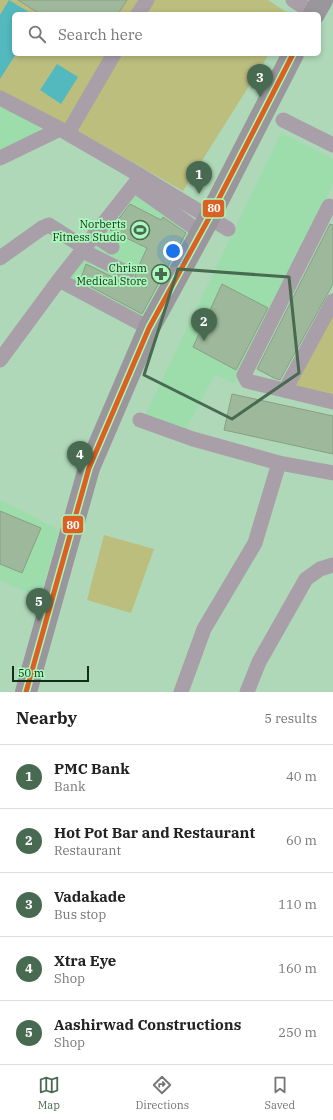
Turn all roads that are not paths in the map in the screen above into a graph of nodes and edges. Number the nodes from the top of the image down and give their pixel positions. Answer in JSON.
{"nodes":[{"id":1,"x":147,"y":0,"type":"edge"},
{"id":2,"x":293,"y":0,"type":"edge"},
{"id":3,"x":317,"y":9,"type":"edge"},
{"id":4,"x":139,"y":12,"type":"edge"},
{"id":5,"x":113,"y":56,"type":"edge"},
{"id":6,"x":293,"y":56,"type":"edge"},
{"id":7,"x":0,"y":98,"type":"edge"},
{"id":8,"x":282,"y":120,"type":"dead end"},
{"id":9,"x":64,"y":131,"type":"junction"},
{"id":10,"x":333,"y":145,"type":"edge"},
{"id":11,"x":0,"y":158,"type":"edge"},
{"id":12,"x":138,"y":181,"type":"junction"},
{"id":13,"x":332,"y":205,"type":"edge"},
{"id":14,"x":201,"y":223,"type":"junction"},
{"id":15,"x":228,"y":229,"type":"dead end"},
{"id":16,"x":94,"y":236,"type":"junction"},
{"id":17,"x":112,"y":247,"type":"dead end"},
{"id":18,"x":84,"y":249,"type":"junction"},
{"id":19,"x":0,"y":258,"type":"edge"},
{"id":20,"x":127,"y":274,"type":"dead end"},
{"id":21,"x":59,"y":280,"type":"junction"},
{"id":22,"x":333,"y":300,"type":"edge"},
{"id":23,"x":149,"y":328,"type":"junction"},
{"id":24,"x":0,"y":360,"type":"edge"},
{"id":25,"x":285,"y":390,"type":"junction"},
{"id":26,"x":333,"y":402,"type":"edge"},
{"id":27,"x":140,"y":420,"type":"dead end"},
{"id":28,"x":279,"y":463,"type":"junction"},
{"id":29,"x":333,"y":473,"type":"edge"},
{"id":30,"x":333,"y":565,"type":"edge"},
{"id":31,"x":26,"y":692,"type":"edge"},
{"id":32,"x":181,"y":692,"type":"edge"},
{"id":33,"x":247,"y":692,"type":"edge"}],
"edges":[{"from":1,"to":4,"type":"street"},
{"from":2,"to":3,"type":"street"},
{"from":5,"to":9,"type":"street"},
{"from":6,"to":14,"type":"highway"},
{"from":7,"to":9,"type":"street"},
{"from":8,"to":10,"type":"street"},
{"from":9,"to":11,"type":"street"},
{"from":9,"to":12,"type":"street"},
{"from":12,"to":14,"type":"street"},
{"from":12,"to":16,"type":"street"},
{"from":13,"to":25,"type":"street"},
{"from":14,"to":15,"type":"street"},
{"from":14,"to":23,"type":"highway"},
{"from":16,"to":17,"type":"street"},
{"from":16,"to":18,"type":"street"},
{"from":18,"to":19,"type":"street"},
{"from":18,"to":20,"type":"street"},
{"from":18,"to":21,"type":"street"},
{"from":21,"to":23,"type":"street"},
{"from":21,"to":24,"type":"street"},
{"from":22,"to":25,"type":"street"},
{"from":23,"to":31,"type":"highway"},
{"from":25,"to":26,"type":"street"},
{"from":27,"to":28,"type":"street"},
{"from":28,"to":29,"type":"street"},
{"from":28,"to":32,"type":"street"},
{"from":30,"to":33,"type":"street"}]}
